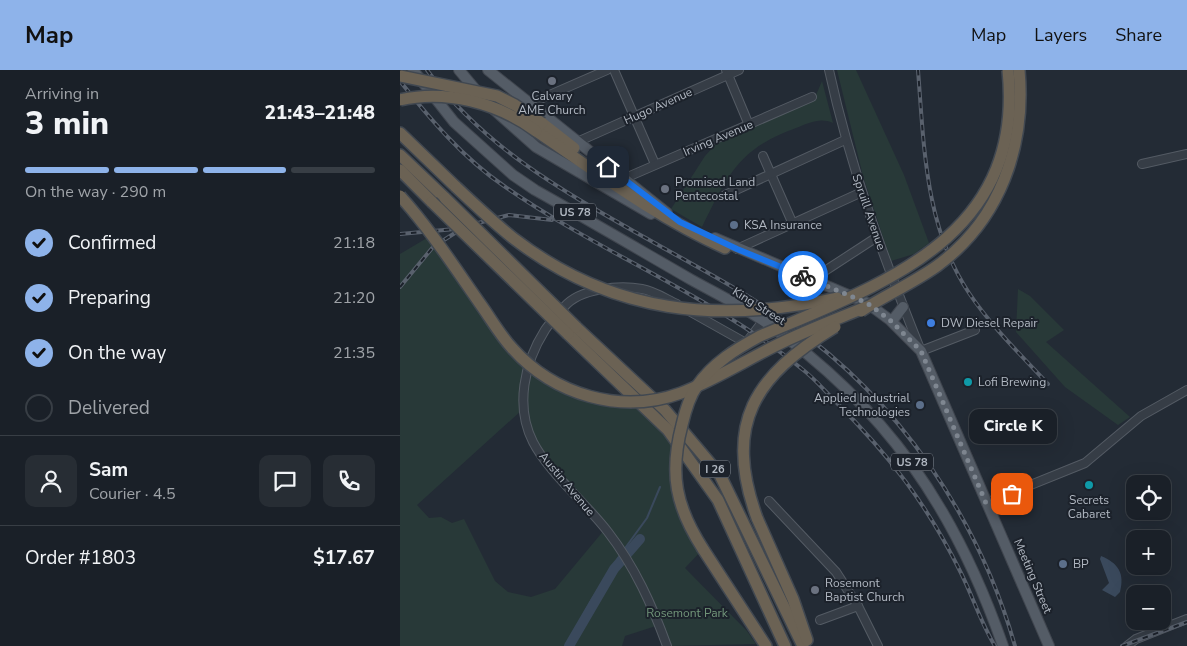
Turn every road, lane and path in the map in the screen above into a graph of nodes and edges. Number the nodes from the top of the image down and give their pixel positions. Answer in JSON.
{"nodes":[{"id":1,"x":413,"y":70,"type":"edge"},
{"id":2,"x":459,"y":70,"type":"edge"},
{"id":3,"x":488,"y":70,"type":"edge"},
{"id":4,"x":607,"y":70,"type":"edge"},
{"id":5,"x":614,"y":70,"type":"edge"},
{"id":6,"x":739,"y":70,"type":"edge"},
{"id":7,"x":829,"y":70,"type":"edge"},
{"id":8,"x":1008,"y":70,"type":"edge"},
{"id":9,"x":1019,"y":70,"type":"edge"},
{"id":10,"x":727,"y":72,"type":"edge"},
{"id":11,"x":400,"y":76,"type":"edge"},
{"id":12,"x":812,"y":97,"type":"dead end"},
{"id":13,"x":400,"y":100,"type":"edge"},
{"id":14,"x":529,"y":104,"type":"junction"},
{"id":15,"x":634,"y":116,"type":"junction"},
{"id":16,"x":749,"y":125,"type":"junction"},
{"id":17,"x":539,"y":127,"type":"junction"},
{"id":18,"x":400,"y":133,"type":"edge"},
{"id":19,"x":846,"y":140,"type":"junction"},
{"id":20,"x":577,"y":142,"type":"junction"},
{"id":21,"x":1187,"y":154,"type":"edge"},
{"id":22,"x":400,"y":155,"type":"edge"},
{"id":23,"x":763,"y":156,"type":"dead end"},
{"id":24,"x":655,"y":164,"type":"junction"},
{"id":25,"x":1142,"y":164,"type":"dead end"},
{"id":26,"x":400,"y":170,"type":"edge"},
{"id":27,"x":770,"y":174,"type":"junction"},
{"id":28,"x":623,"y":179,"type":"junction"},
{"id":29,"x":862,"y":192,"type":"junction"},
{"id":30,"x":725,"y":195,"type":"dead end"},
{"id":31,"x":400,"y":196,"type":"edge"},
{"id":32,"x":792,"y":222,"type":"junction"},
{"id":33,"x":700,"y":232,"type":"junction"},
{"id":34,"x":877,"y":237,"type":"junction"},
{"id":35,"x":725,"y":248,"type":"junction"},
{"id":36,"x":737,"y":249,"type":"junction"},
{"id":37,"x":811,"y":280,"type":"junction"},
{"id":38,"x":868,"y":290,"type":"junction"},
{"id":39,"x":903,"y":307,"type":"junction"},
{"id":40,"x":866,"y":308,"type":"junction"},
{"id":41,"x":763,"y":321,"type":"junction"},
{"id":42,"x":892,"y":321,"type":"junction"},
{"id":43,"x":572,"y":330,"type":"junction"},
{"id":44,"x":975,"y":330,"type":"dead end"},
{"id":45,"x":921,"y":351,"type":"junction"},
{"id":46,"x":1187,"y":390,"type":"edge"},
{"id":47,"x":769,"y":502,"type":"dead end"},
{"id":48,"x":986,"y":503,"type":"junction"},
{"id":49,"x":858,"y":606,"type":"junction"},
{"id":50,"x":1187,"y":619,"type":"edge"},
{"id":51,"x":820,"y":620,"type":"dead end"},
{"id":52,"x":667,"y":646,"type":"edge"},
{"id":53,"x":766,"y":646,"type":"edge"},
{"id":54,"x":785,"y":646,"type":"edge"},
{"id":55,"x":803,"y":646,"type":"edge"},
{"id":56,"x":809,"y":646,"type":"edge"},
{"id":57,"x":878,"y":646,"type":"edge"},
{"id":58,"x":1003,"y":646,"type":"edge"},
{"id":59,"x":1049,"y":646,"type":"edge"},
{"id":60,"x":1127,"y":646,"type":"edge"}],
"edges":[{"from":1,"to":41,"type":"main road","name":"King Street","number":"US 78"},
{"from":2,"to":35,"type":"main road"},
{"from":3,"to":14,"type":"main road"},
{"from":4,"to":14,"type":"street"},
{"from":5,"to":15,"type":"street"},
{"from":6,"to":10,"type":"street","name":"Hugo Avenue"},
{"from":7,"to":19,"type":"street","name":"Spruill Avenue"},
{"from":8,"to":38,"type":"highway","bridge":true},
{"from":9,"to":40,"type":"highway","bridge":true},
{"from":10,"to":15,"type":"street","name":"Hugo Avenue"},
{"from":10,"to":16,"type":"street"},
{"from":11,"to":17,"type":"highway","bridge":true},
{"from":12,"to":16,"type":"street","name":"Irving Avenue"},
{"from":13,"to":17,"type":"highway","bridge":true},
{"from":14,"to":20,"type":"main road"},
{"from":15,"to":20,"type":"street","name":"Hugo Avenue"},
{"from":15,"to":24,"type":"street"},
{"from":16,"to":24,"type":"street","name":"Irving Avenue"},
{"from":17,"to":33,"type":"highway"},
{"from":17,"to":35,"type":"highway"},
{"from":18,"to":38,"type":"highway","bridge":true},
{"from":19,"to":27,"type":"street"},
{"from":19,"to":29,"type":"street","name":"Spruill Avenue"},
{"from":20,"to":28,"type":"main road"},
{"from":21,"to":25,"type":"street"},
{"from":22,"to":43,"type":"highway","number":"I 26","bridge":true},
{"from":23,"to":27,"type":"street"},
{"from":24,"to":28,"type":"street","name":"Irving Avenue"},
{"from":26,"to":43,"type":"highway","number":"I 26","bridge":true},
{"from":27,"to":30,"type":"street"},
{"from":27,"to":32,"type":"street"},
{"from":28,"to":33,"type":"main road"},
{"from":29,"to":32,"type":"street"},
{"from":29,"to":34,"type":"street","name":"Spruill Avenue"},
{"from":31,"to":40,"type":"highway","bridge":true},
{"from":32,"to":36,"type":"street"},
{"from":33,"to":36,"type":"main road"},
{"from":34,"to":37,"type":"street"},
{"from":34,"to":39,"type":"street","name":"Spruill Avenue"},
{"from":35,"to":36,"type":"main road"},
{"from":36,"to":37,"type":"main road"},
{"from":37,"to":42,"type":"main road"},
{"from":38,"to":53,"type":"highway","bridge":true},
{"from":39,"to":42,"type":"main road"},
{"from":39,"to":45,"type":"street","name":"Spruill Avenue"},
{"from":40,"to":56,"type":"highway","bridge":true},
{"from":41,"to":52,"type":"street","name":"Austin Avenue"},
{"from":41,"to":58,"type":"main road","name":"King Street","number":"US 78"},
{"from":42,"to":45,"type":"main road"},
{"from":43,"to":54,"type":"highway","number":"I 26"},
{"from":43,"to":55,"type":"highway","number":"I 26"},
{"from":44,"to":45,"type":"street"},
{"from":45,"to":48,"type":"main road","name":"Meeting Street"},
{"from":46,"to":48,"type":"street"},
{"from":47,"to":49,"type":"street"},
{"from":48,"to":59,"type":"main road","name":"Meeting Street"},
{"from":49,"to":51,"type":"street"},
{"from":49,"to":57,"type":"street"},
{"from":50,"to":60,"type":"street"}]}
